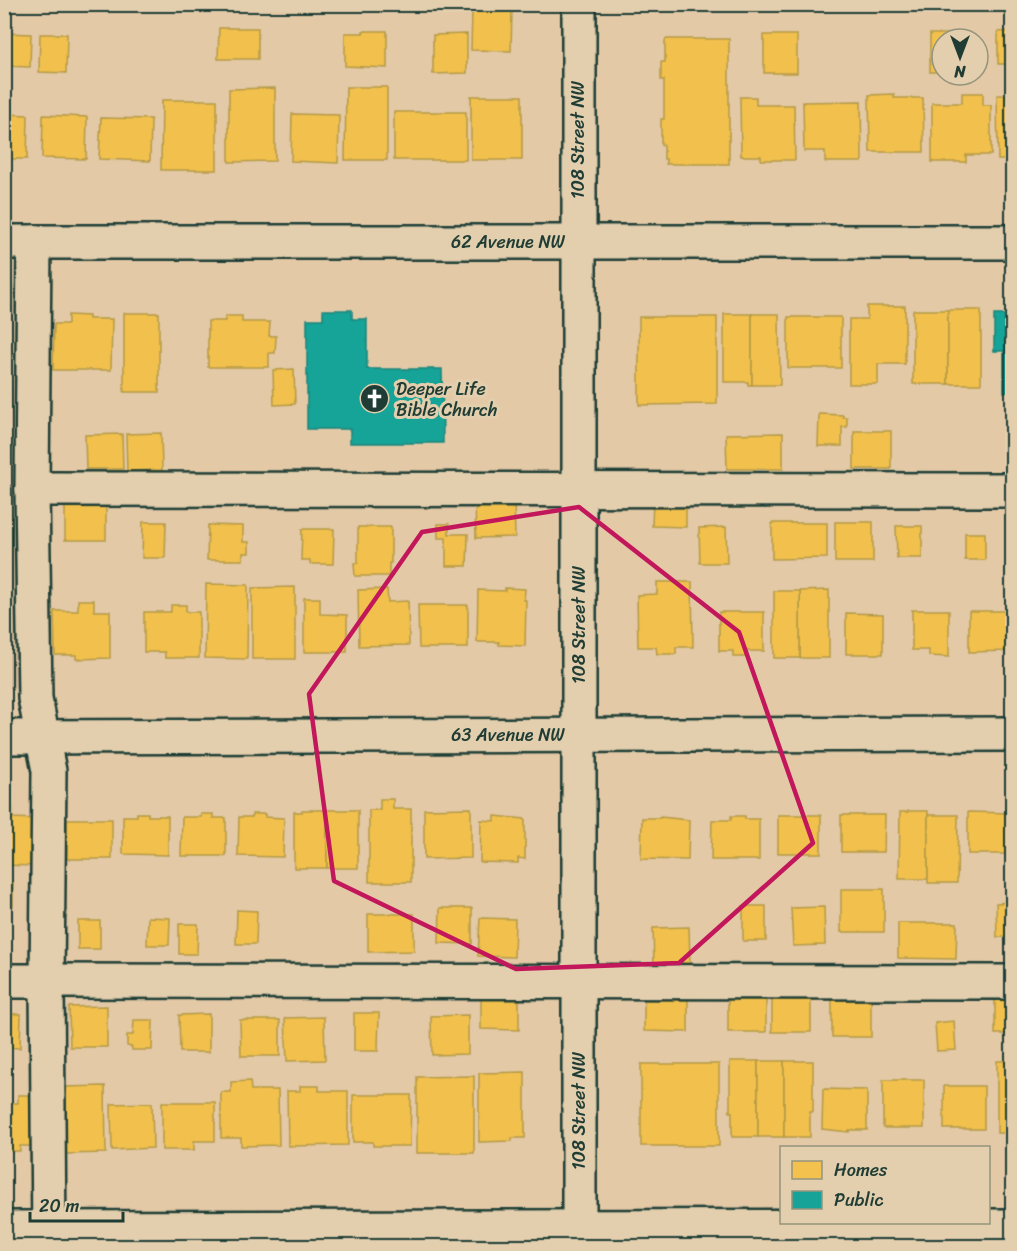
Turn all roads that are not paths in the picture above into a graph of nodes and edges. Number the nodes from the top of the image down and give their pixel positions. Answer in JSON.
{"nodes":[{"id":1,"x":579,"y":4,"type":"edge"},
{"id":2,"x":19,"y":242,"type":"edge"},
{"id":3,"x":1012,"y":242,"type":"edge"},
{"id":4,"x":578,"y":243,"type":"junction"},
{"id":5,"x":32,"y":489,"type":"junction"},
{"id":6,"x":578,"y":489,"type":"junction"},
{"id":7,"x":1012,"y":490,"type":"edge"},
{"id":8,"x":1012,"y":734,"type":"edge"},
{"id":9,"x":580,"y":735,"type":"junction"},
{"id":10,"x":4,"y":737,"type":"edge"},
{"id":11,"x":43,"y":737,"type":"junction"},
{"id":12,"x":4,"y":981,"type":"edge"},
{"id":13,"x":47,"y":982,"type":"junction"},
{"id":14,"x":579,"y":982,"type":"junction"},
{"id":15,"x":1012,"y":982,"type":"edge"},
{"id":16,"x":1012,"y":1226,"type":"edge"},
{"id":17,"x":4,"y":1228,"type":"edge"},
{"id":18,"x":579,"y":1237,"type":"edge"},
{"id":19,"x":49,"y":1238,"type":"edge"}],
"edges":[{"from":1,"to":4,"type":"street","name":"108 Street NW"},
{"from":2,"to":4,"type":"street","name":"62 Avenue NW"},
{"from":2,"to":5,"type":"street"},
{"from":3,"to":4,"type":"street","name":"62 Avenue NW"},
{"from":4,"to":6,"type":"street","name":"108 Street NW"},
{"from":5,"to":6,"type":"street"},
{"from":5,"to":11,"type":"street"},
{"from":6,"to":7,"type":"street"},
{"from":6,"to":9,"type":"street","name":"108 Street NW"},
{"from":8,"to":9,"type":"street","name":"63 Avenue NW"},
{"from":9,"to":11,"type":"street","name":"63 Avenue NW"},
{"from":9,"to":14,"type":"street","name":"108 Street NW"},
{"from":10,"to":11,"type":"street","name":"63 Avenue NW"},
{"from":11,"to":13,"type":"street"},
{"from":12,"to":13,"type":"street"},
{"from":13,"to":14,"type":"street"},
{"from":13,"to":19,"type":"street"},
{"from":14,"to":15,"type":"street"},
{"from":14,"to":18,"type":"street","name":"108 Street NW"},
{"from":16,"to":18,"type":"street"},
{"from":17,"to":19,"type":"street"},
{"from":18,"to":19,"type":"street"}]}
